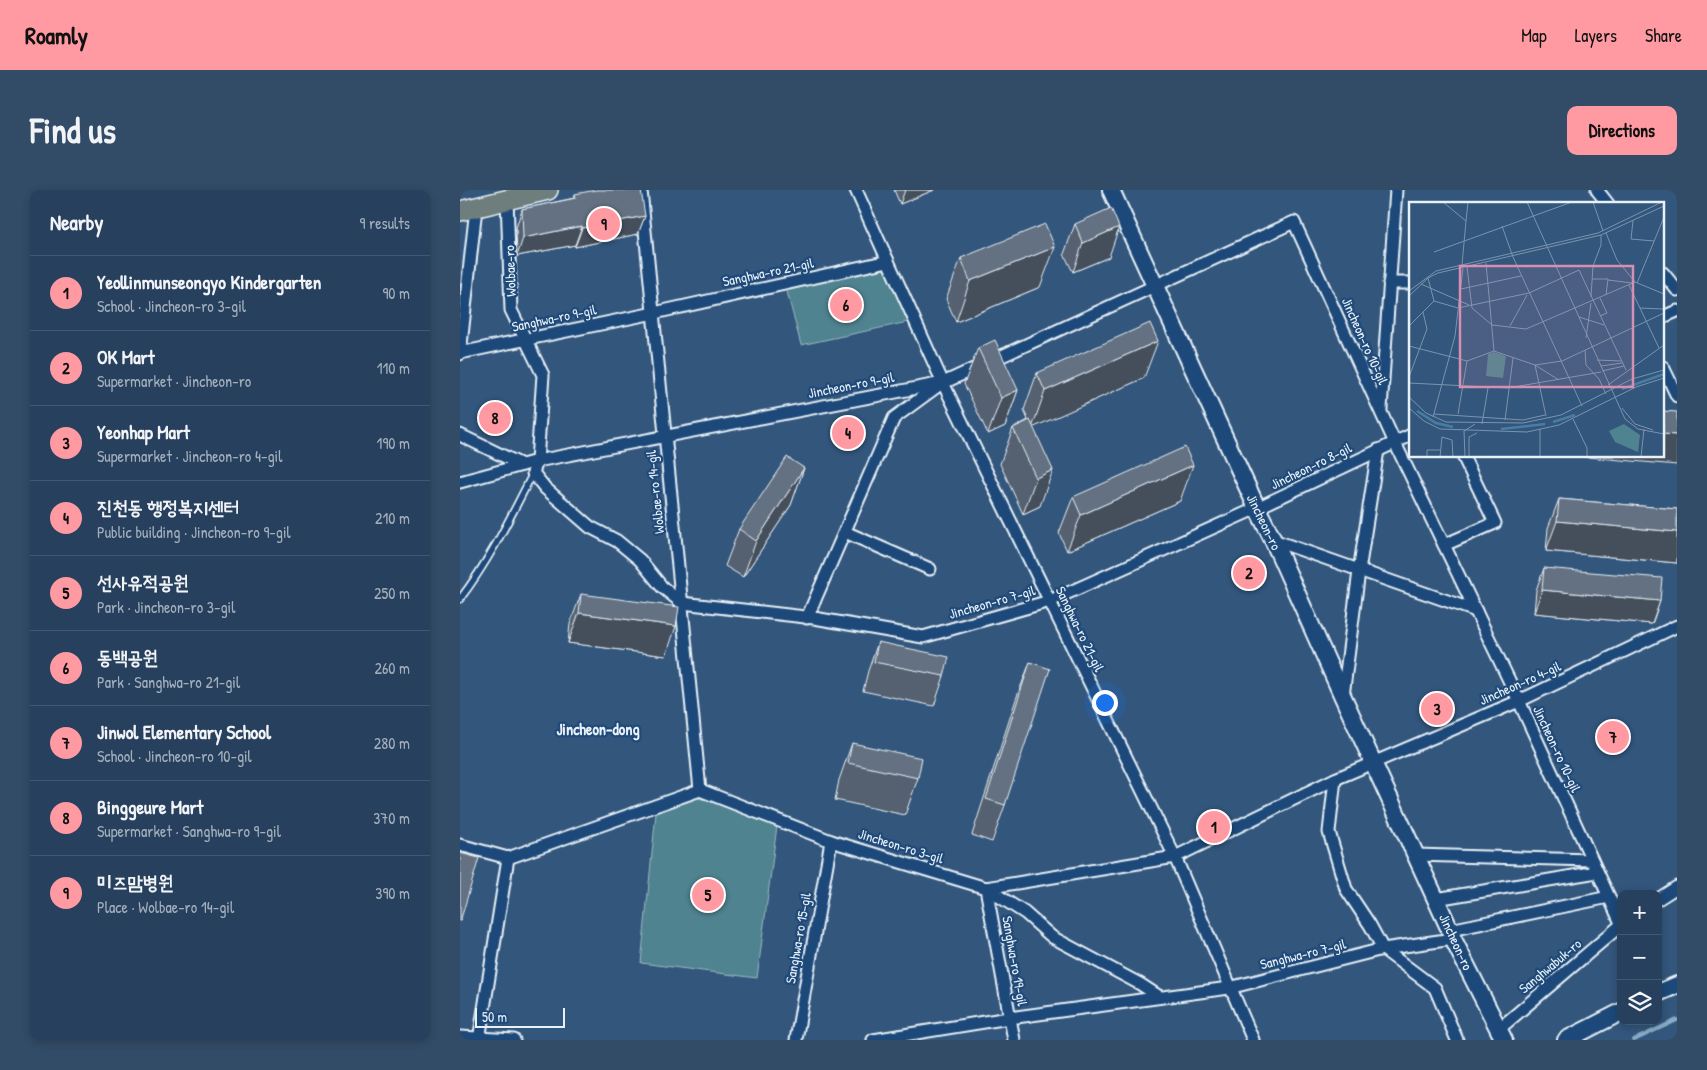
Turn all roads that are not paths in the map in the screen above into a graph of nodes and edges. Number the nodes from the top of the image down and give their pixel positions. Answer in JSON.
{"nodes":[{"id":1,"x":548,"y":190,"type":"edge"},
{"id":2,"x":641,"y":190,"type":"edge"},
{"id":3,"x":856,"y":190,"type":"edge"},
{"id":4,"x":1111,"y":190,"type":"edge"},
{"id":5,"x":1396,"y":190,"type":"edge"},
{"id":6,"x":1597,"y":190,"type":"edge"},
{"id":7,"x":507,"y":199,"type":"junction"},
{"id":8,"x":1606,"y":202,"type":"edge"},
{"id":9,"x":468,"y":209,"type":"edge"},
{"id":10,"x":888,"y":261,"type":"junction"},
{"id":11,"x":1664,"y":274,"type":"edge"},
{"id":12,"x":1389,"y":283,"type":"junction"},
{"id":13,"x":1409,"y":283,"type":"edge"},
{"id":14,"x":1154,"y":285,"type":"junction"},
{"id":15,"x":1677,"y":290,"type":"edge"},
{"id":16,"x":1664,"y":308,"type":"edge"},
{"id":17,"x":1677,"y":310,"type":"edge"},
{"id":18,"x":654,"y":313,"type":"junction"},
{"id":19,"x":1664,"y":316,"type":"edge"},
{"id":20,"x":526,"y":339,"type":"junction"},
{"id":21,"x":460,"y":354,"type":"edge"},
{"id":22,"x":1664,"y":369,"type":"edge"},
{"id":23,"x":943,"y":383,"type":"junction"},
{"id":24,"x":1677,"y":396,"type":"edge"},
{"id":25,"x":1380,"y":411,"type":"junction"},
{"id":26,"x":460,"y":435,"type":"edge"},
{"id":27,"x":664,"y":436,"type":"junction"},
{"id":28,"x":1409,"y":437,"type":"edge"},
{"id":29,"x":1395,"y":443,"type":"junction"},
{"id":30,"x":1378,"y":450,"type":"junction"},
{"id":31,"x":1464,"y":458,"type":"edge"},
{"id":32,"x":537,"y":461,"type":"junction"},
{"id":33,"x":522,"y":465,"type":"junction"},
{"id":34,"x":533,"y":473,"type":"junction"},
{"id":35,"x":460,"y":482,"type":"edge"},
{"id":36,"x":1257,"y":508,"type":"junction"},
{"id":37,"x":845,"y":532,"type":"junction"},
{"id":38,"x":1273,"y":540,"type":"junction"},
{"id":39,"x":1444,"y":545,"type":"junction"},
{"id":40,"x":930,"y":570,"type":"dead end"},
{"id":41,"x":1359,"y":571,"type":"junction"},
{"id":42,"x":460,"y":599,"type":"edge"},
{"id":43,"x":1050,"y":601,"type":"junction"},
{"id":44,"x":682,"y":603,"type":"junction"},
{"id":45,"x":1476,"y":612,"type":"junction"},
{"id":46,"x":808,"y":618,"type":"junction"},
{"id":47,"x":1677,"y":626,"type":"edge"},
{"id":48,"x":1342,"y":697,"type":"junction"},
{"id":49,"x":1519,"y":701,"type":"junction"},
{"id":50,"x":1373,"y":763,"type":"junction"},
{"id":51,"x":1335,"y":779,"type":"junction"},
{"id":52,"x":700,"y":790,"type":"junction"},
{"id":53,"x":831,"y":841,"type":"junction"},
{"id":54,"x":460,"y":845,"type":"edge"},
{"id":55,"x":1416,"y":855,"type":"junction"},
{"id":56,"x":1175,"y":857,"type":"junction"},
{"id":57,"x":508,"y":858,"type":"junction"},
{"id":58,"x":1592,"y":860,"type":"junction"},
{"id":59,"x":1597,"y":872,"type":"junction"},
{"id":60,"x":1677,"y":887,"type":"edge"},
{"id":61,"x":986,"y":888,"type":"junction"},
{"id":62,"x":1662,"y":896,"type":"edge"},
{"id":63,"x":1609,"y":897,"type":"junction"},
{"id":64,"x":1436,"y":899,"type":"junction"},
{"id":65,"x":1617,"y":915,"type":"edge"},
{"id":66,"x":1617,"y":928,"type":"edge"},
{"id":67,"x":1452,"y":934,"type":"junction"},
{"id":68,"x":1383,"y":950,"type":"junction"},
{"id":69,"x":1677,"y":985,"type":"edge"},
{"id":70,"x":1229,"y":988,"type":"junction"},
{"id":71,"x":1662,"y":991,"type":"edge"},
{"id":72,"x":1160,"y":998,"type":"junction"},
{"id":73,"x":1617,"y":1014,"type":"edge"},
{"id":74,"x":1010,"y":1018,"type":"junction"},
{"id":75,"x":1502,"y":1034,"type":"edge"},
{"id":76,"x":460,"y":1037,"type":"edge"},
{"id":77,"x":479,"y":1039,"type":"edge"},
{"id":78,"x":514,"y":1040,"type":"edge"},
{"id":79,"x":796,"y":1040,"type":"edge"},
{"id":80,"x":873,"y":1040,"type":"edge"},
{"id":81,"x":1014,"y":1040,"type":"edge"},
{"id":82,"x":1253,"y":1040,"type":"edge"},
{"id":83,"x":1457,"y":1040,"type":"edge"},
{"id":84,"x":1566,"y":1040,"type":"edge"}],
"edges":[{"from":1,"to":7,"type":"main road"},
{"from":2,"to":18,"type":"street","name":"Wolbae-ro 14-gil"},
{"from":3,"to":10,"type":"street","name":"Sanghwa-ro 21-gil"},
{"from":4,"to":14,"type":"main road","name":"Jincheon-ro"},
{"from":5,"to":12,"type":"street"},
{"from":6,"to":8,"type":"street"},
{"from":7,"to":9,"type":"main road"},
{"from":7,"to":20,"type":"street","name":"Wolbae-ro"},
{"from":9,"to":21,"type":"street","name":"Sanghwa-ro 9-gil"},
{"from":10,"to":18,"type":"street","name":"Sanghwa-ro 21-gil"},
{"from":10,"to":23,"type":"street","name":"Sanghwa-ro 21-gil"},
{"from":11,"to":15,"type":"street"},
{"from":12,"to":13,"type":"street"},
{"from":12,"to":25,"type":"street"},
{"from":14,"to":23,"type":"street","name":"Jincheon-ro 9-gil"},
{"from":14,"to":25,"type":"street","name":"Jincheon-ro 10-gil"},
{"from":14,"to":36,"type":"main road","name":"Jincheon-ro"},
{"from":16,"to":17,"type":"street"},
{"from":17,"to":19,"type":"street"},
{"from":18,"to":20,"type":"street","name":"Sanghwa-ro 9-gil"},
{"from":18,"to":27,"type":"street","name":"Wolbae-ro 14-gil"},
{"from":20,"to":21,"type":"street","name":"Sanghwa-ro 9-gil"},
{"from":20,"to":32,"type":"street"},
{"from":22,"to":24,"type":"street"},
{"from":23,"to":27,"type":"street","name":"Jincheon-ro 9-gil"},
{"from":23,"to":37,"type":"street"},
{"from":23,"to":43,"type":"street","name":"Sanghwa-ro 21-gil"},
{"from":25,"to":29,"type":"street","name":"Jincheon-ro 10-gil"},
{"from":26,"to":33,"type":"street"},
{"from":27,"to":32,"type":"street","name":"Jincheon-ro 9-gil"},
{"from":27,"to":44,"type":"street","name":"Wolbae-ro 14-gil"},
{"from":28,"to":29,"type":"street","name":"Jincheon-ro 8-gil"},
{"from":29,"to":30,"type":"street","name":"Jincheon-ro 8-gil"},
{"from":29,"to":39,"type":"street","name":"Jincheon-ro 10-gil"},
{"from":30,"to":36,"type":"street","name":"Jincheon-ro 8-gil"},
{"from":30,"to":41,"type":"street"},
{"from":31,"to":39,"type":"street"},
{"from":32,"to":33,"type":"street","name":"Jincheon-ro 9-gil"},
{"from":32,"to":34,"type":"street"},
{"from":33,"to":35,"type":"street","name":"Jincheon-ro 9-gil"},
{"from":34,"to":42,"type":"lane"},
{"from":34,"to":44,"type":"street"},
{"from":36,"to":38,"type":"main road","name":"Jincheon-ro"},
{"from":36,"to":43,"type":"street","name":"Jincheon-ro 7-gil"},
{"from":37,"to":40,"type":"street"},
{"from":37,"to":46,"type":"street"},
{"from":38,"to":41,"type":"street"},
{"from":38,"to":48,"type":"main road","name":"Jincheon-ro"},
{"from":39,"to":45,"type":"street","name":"Jincheon-ro 10-gil"},
{"from":41,"to":45,"type":"street"},
{"from":41,"to":48,"type":"street"},
{"from":43,"to":46,"type":"street","name":"Jincheon-ro 7-gil"},
{"from":43,"to":56,"type":"street","name":"Sanghwa-ro 21-gil"},
{"from":44,"to":46,"type":"street","name":"Jincheon-ro 7-gil"},
{"from":44,"to":52,"type":"street","name":"Wolbae-ro 14-gil"},
{"from":45,"to":49,"type":"street","name":"Jincheon-ro 10-gil"},
{"from":47,"to":49,"type":"street","name":"Jincheon-ro 4-gil"},
{"from":48,"to":50,"type":"main road","name":"Jincheon-ro"},
{"from":49,"to":50,"type":"street","name":"Jincheon-ro 4-gil"},
{"from":49,"to":58,"type":"street","name":"Jincheon-ro 10-gil"},
{"from":50,"to":51,"type":"street","name":"Jincheon-ro 3-gil"},
{"from":50,"to":55,"type":"main road","name":"Jincheon-ro"},
{"from":51,"to":56,"type":"street","name":"Jincheon-ro 3-gil"},
{"from":51,"to":68,"type":"street"},
{"from":52,"to":53,"type":"street","name":"Jincheon-ro 3-gil"},
{"from":52,"to":57,"type":"street"},
{"from":53,"to":61,"type":"street","name":"Jincheon-ro 3-gil"},
{"from":53,"to":79,"type":"street","name":"Sanghwa-ro 15-gil"},
{"from":54,"to":57,"type":"street"},
{"from":55,"to":58,"type":"street"},
{"from":55,"to":64,"type":"main road","name":"Jincheon-ro"},
{"from":56,"to":61,"type":"street","name":"Jincheon-ro 3-gil"},
{"from":56,"to":70,"type":"street","name":"Sanghwa-ro 21-gil"},
{"from":57,"to":77,"type":"street"},
{"from":58,"to":59,"type":"street","name":"Jincheon-ro 10-gil"},
{"from":59,"to":63,"type":"street","name":"Jincheon-ro 10-gil"},
{"from":59,"to":64,"type":"street"},
{"from":60,"to":62,"type":"street"},
{"from":61,"to":72,"type":"street"},
{"from":61,"to":74,"type":"street","name":"Sanghwa-ro 19-gil"},
{"from":63,"to":65,"type":"street","name":"Jincheon-ro 10-gil"},
{"from":63,"to":67,"type":"street"},
{"from":64,"to":67,"type":"main road","name":"Jincheon-ro"},
{"from":66,"to":75,"type":"street","name":"Sanghwabuk-ro"},
{"from":67,"to":68,"type":"street","name":"Sanghwa-ro 7-gil"},
{"from":67,"to":75,"type":"main road","name":"Jincheon-ro"},
{"from":68,"to":70,"type":"street","name":"Sanghwa-ro 7-gil"},
{"from":68,"to":83,"type":"street"},
{"from":69,"to":71,"type":"main road"},
{"from":70,"to":72,"type":"street","name":"Sanghwa-ro 7-gil"},
{"from":70,"to":82,"type":"street","name":"Sanghwa-ro 21-gil"},
{"from":72,"to":74,"type":"street","name":"Sanghwa-ro 7-gil"},
{"from":73,"to":84,"type":"main road"},
{"from":74,"to":80,"type":"street","name":"Sanghwa-ro 7-gil"},
{"from":74,"to":81,"type":"street","name":"Sanghwa-ro 19-gil"},
{"from":76,"to":77,"type":"street"},
{"from":77,"to":78,"type":"street"}]}
